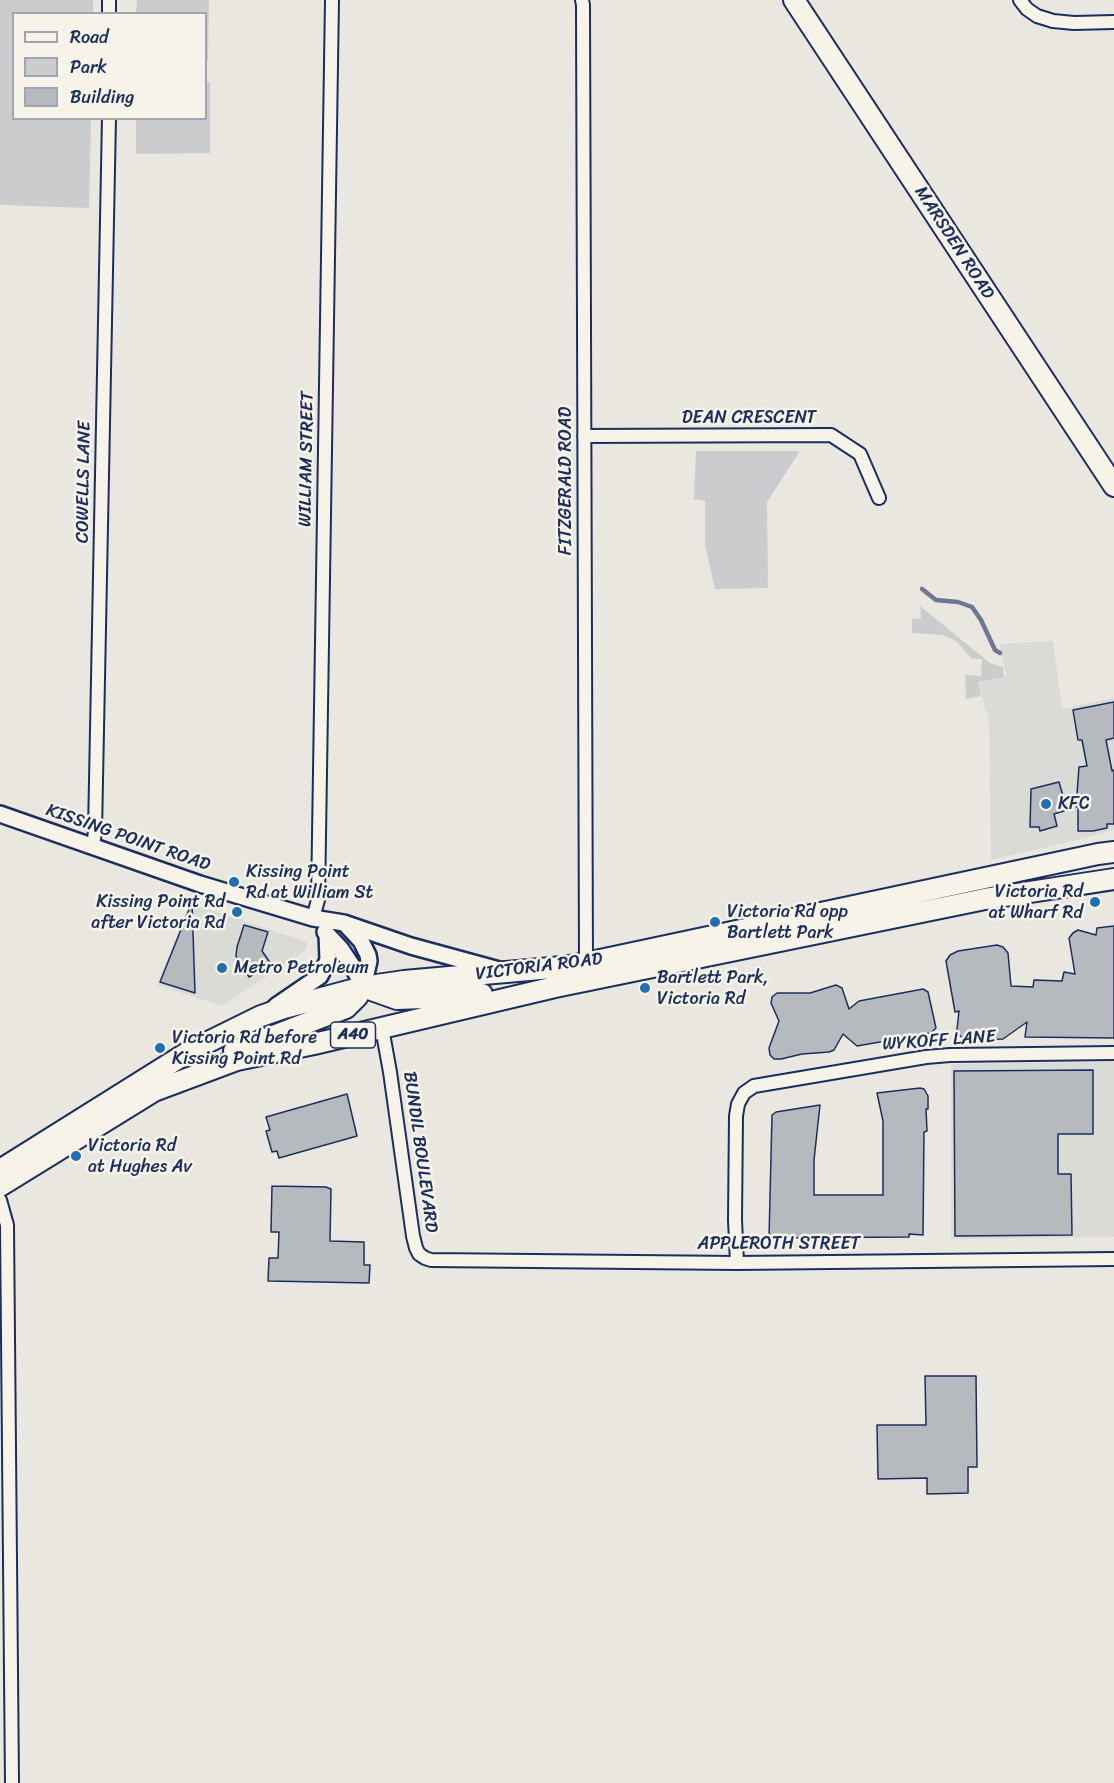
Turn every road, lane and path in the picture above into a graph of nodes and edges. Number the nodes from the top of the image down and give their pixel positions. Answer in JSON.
{"nodes":[{"id":1,"x":332,"y":0,"type":"edge"},
{"id":2,"x":582,"y":0,"type":"edge"},
{"id":3,"x":794,"y":0,"type":"edge"},
{"id":4,"x":1020,"y":0,"type":"edge"},
{"id":5,"x":1114,"y":22,"type":"edge"},
{"id":6,"x":109,"y":120,"type":"edge"},
{"id":7,"x":584,"y":436,"type":"junction"},
{"id":8,"x":1114,"y":486,"type":"edge"},
{"id":9,"x":879,"y":498,"type":"dead end"},
{"id":10,"x":0,"y":814,"type":"edge"},
{"id":11,"x":93,"y":847,"type":"junction"},
{"id":12,"x":1109,"y":850,"type":"edge"},
{"id":13,"x":1114,"y":879,"type":"edge"},
{"id":14,"x":313,"y":918,"type":"junction"},
{"id":15,"x":344,"y":923,"type":"junction"},
{"id":16,"x":327,"y":934,"type":"junction"},
{"id":17,"x":586,"y":963,"type":"junction"},
{"id":18,"x":507,"y":972,"type":"junction"},
{"id":19,"x":363,"y":987,"type":"junction"},
{"id":20,"x":555,"y":987,"type":"junction"},
{"id":21,"x":261,"y":1016,"type":"junction"},
{"id":22,"x":382,"y":1028,"type":"junction"},
{"id":23,"x":1114,"y":1053,"type":"edge"},
{"id":24,"x":154,"y":1091,"type":"junction"},
{"id":25,"x":0,"y":1170,"type":"edge"},
{"id":26,"x":0,"y":1186,"type":"edge"},
{"id":27,"x":0,"y":1200,"type":"edge"},
{"id":28,"x":1114,"y":1259,"type":"edge"},
{"id":29,"x":445,"y":1260,"type":"joint"},
{"id":30,"x":737,"y":1263,"type":"junction"},
{"id":31,"x":5,"y":1648,"type":"edge"},
{"id":32,"x":12,"y":1783,"type":"edge"}],
"edges":[{"from":1,"to":14,"type":"street","name":"WILLIAM STREET"},
{"from":2,"to":7,"type":"street","name":"FITZGERALD ROAD"},
{"from":3,"to":8,"type":"main road","name":"MARSDEN ROAD"},
{"from":4,"to":5,"type":"street"},
{"from":6,"to":11,"type":"street","name":"COWELLS LANE"},
{"from":7,"to":9,"type":"street","name":"DEAN CRESCENT"},
{"from":7,"to":17,"type":"street","name":"FITZGERALD ROAD"},
{"from":10,"to":11,"type":"street","name":"KISSING POINT ROAD"},
{"from":11,"to":14,"type":"street","name":"KISSING POINT ROAD"},
{"from":12,"to":17,"type":"main road","name":"VICTORIA ROAD","number":"A40"},
{"from":13,"to":20,"type":"main road","name":"VICTORIA ROAD","number":"A40"},
{"from":14,"to":15,"type":"street","name":"KISSING POINT ROAD"},
{"from":14,"to":16,"type":"street"},
{"from":15,"to":18,"type":"street","name":"KISSING POINT ROAD"},
{"from":15,"to":19,"type":"street"},
{"from":16,"to":19,"type":"street"},
{"from":16,"to":21,"type":"street"},
{"from":17,"to":18,"type":"main road","name":"VICTORIA ROAD","number":"A40"},
{"from":18,"to":19,"type":"main road","name":"VICTORIA ROAD","number":"A40"},
{"from":19,"to":20,"type":"main road"},
{"from":19,"to":21,"type":"main road","name":"VICTORIA ROAD","number":"A40"},
{"from":19,"to":24,"type":"main road"},
{"from":20,"to":22,"type":"main road","name":"VICTORIA ROAD","number":"A40"},
{"from":21,"to":25,"type":"main road","name":"VICTORIA ROAD","number":"A40"},
{"from":22,"to":24,"type":"main road","name":"VICTORIA ROAD","number":"A40"},
{"from":22,"to":29,"type":"street","name":"BUNDIL BOULEVARD"},
{"from":23,"to":30,"type":"street","name":"WYKOFF LANE"},
{"from":24,"to":26,"type":"main road","name":"VICTORIA ROAD","number":"A40"},
{"from":27,"to":31,"type":"street"},
{"from":28,"to":30,"type":"street","name":"APPLEROTH STREET"},
{"from":29,"to":30,"type":"street","name":"APPLEROTH STREET"},
{"from":31,"to":32,"type":"street"}]}
